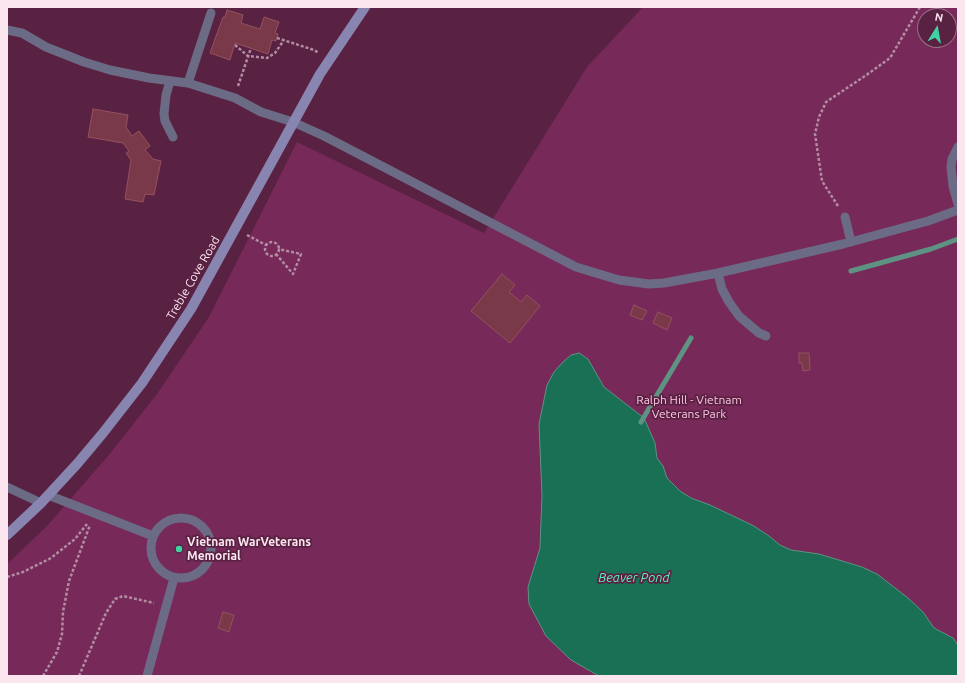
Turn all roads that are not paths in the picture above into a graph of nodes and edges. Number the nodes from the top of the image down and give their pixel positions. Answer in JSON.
{"nodes":[{"id":1,"x":365,"y":7,"type":"edge"},
{"id":2,"x":211,"y":13,"type":"dead end"},
{"id":3,"x":7,"y":30,"type":"edge"},
{"id":4,"x":170,"y":81,"type":"junction"},
{"id":5,"x":188,"y":83,"type":"junction"},
{"id":6,"x":293,"y":122,"type":"junction"},
{"id":7,"x":173,"y":137,"type":"dead end"},
{"id":8,"x":958,"y":147,"type":"edge"},
{"id":9,"x":958,"y":204,"type":"edge"},
{"id":10,"x":958,"y":210,"type":"edge"},
{"id":11,"x":845,"y":217,"type":"road end"},
{"id":12,"x":851,"y":242,"type":"junction"},
{"id":13,"x":718,"y":273,"type":"junction"},
{"id":14,"x":766,"y":336,"type":"dead end"},
{"id":15,"x":7,"y":487,"type":"edge"},
{"id":16,"x":48,"y":495,"type":"junction"},
{"id":17,"x":41,"y":503,"type":"junction"},
{"id":18,"x":7,"y":535,"type":"edge"},
{"id":19,"x":153,"y":536,"type":"junction"},
{"id":20,"x":174,"y":578,"type":"junction"},
{"id":21,"x":147,"y":676,"type":"edge"}],
"edges":[{"from":1,"to":6,"type":"main road","name":"Treble Cove Road"},
{"from":2,"to":5,"type":"lane"},
{"from":3,"to":4,"type":"lane"},
{"from":4,"to":5,"type":"lane"},
{"from":4,"to":7,"type":"lane"},
{"from":5,"to":6,"type":"lane"},
{"from":6,"to":13,"type":"lane"},
{"from":6,"to":16,"type":"main road","name":"Treble Cove Road"},
{"from":8,"to":9,"type":"lane"},
{"from":10,"to":12,"type":"lane"},
{"from":11,"to":12,"type":"lane"},
{"from":12,"to":13,"type":"lane"},
{"from":13,"to":14,"type":"lane"},
{"from":15,"to":17,"type":"lane"},
{"from":16,"to":17,"type":"main road","name":"Treble Cove Road"},
{"from":16,"to":19,"type":"lane"},
{"from":17,"to":18,"type":"main road","name":"Treble Cove Road"},
{"from":19,"to":20,"type":"lane"},
{"from":19,"to":20,"type":"lane"},
{"from":20,"to":21,"type":"lane"}]}
